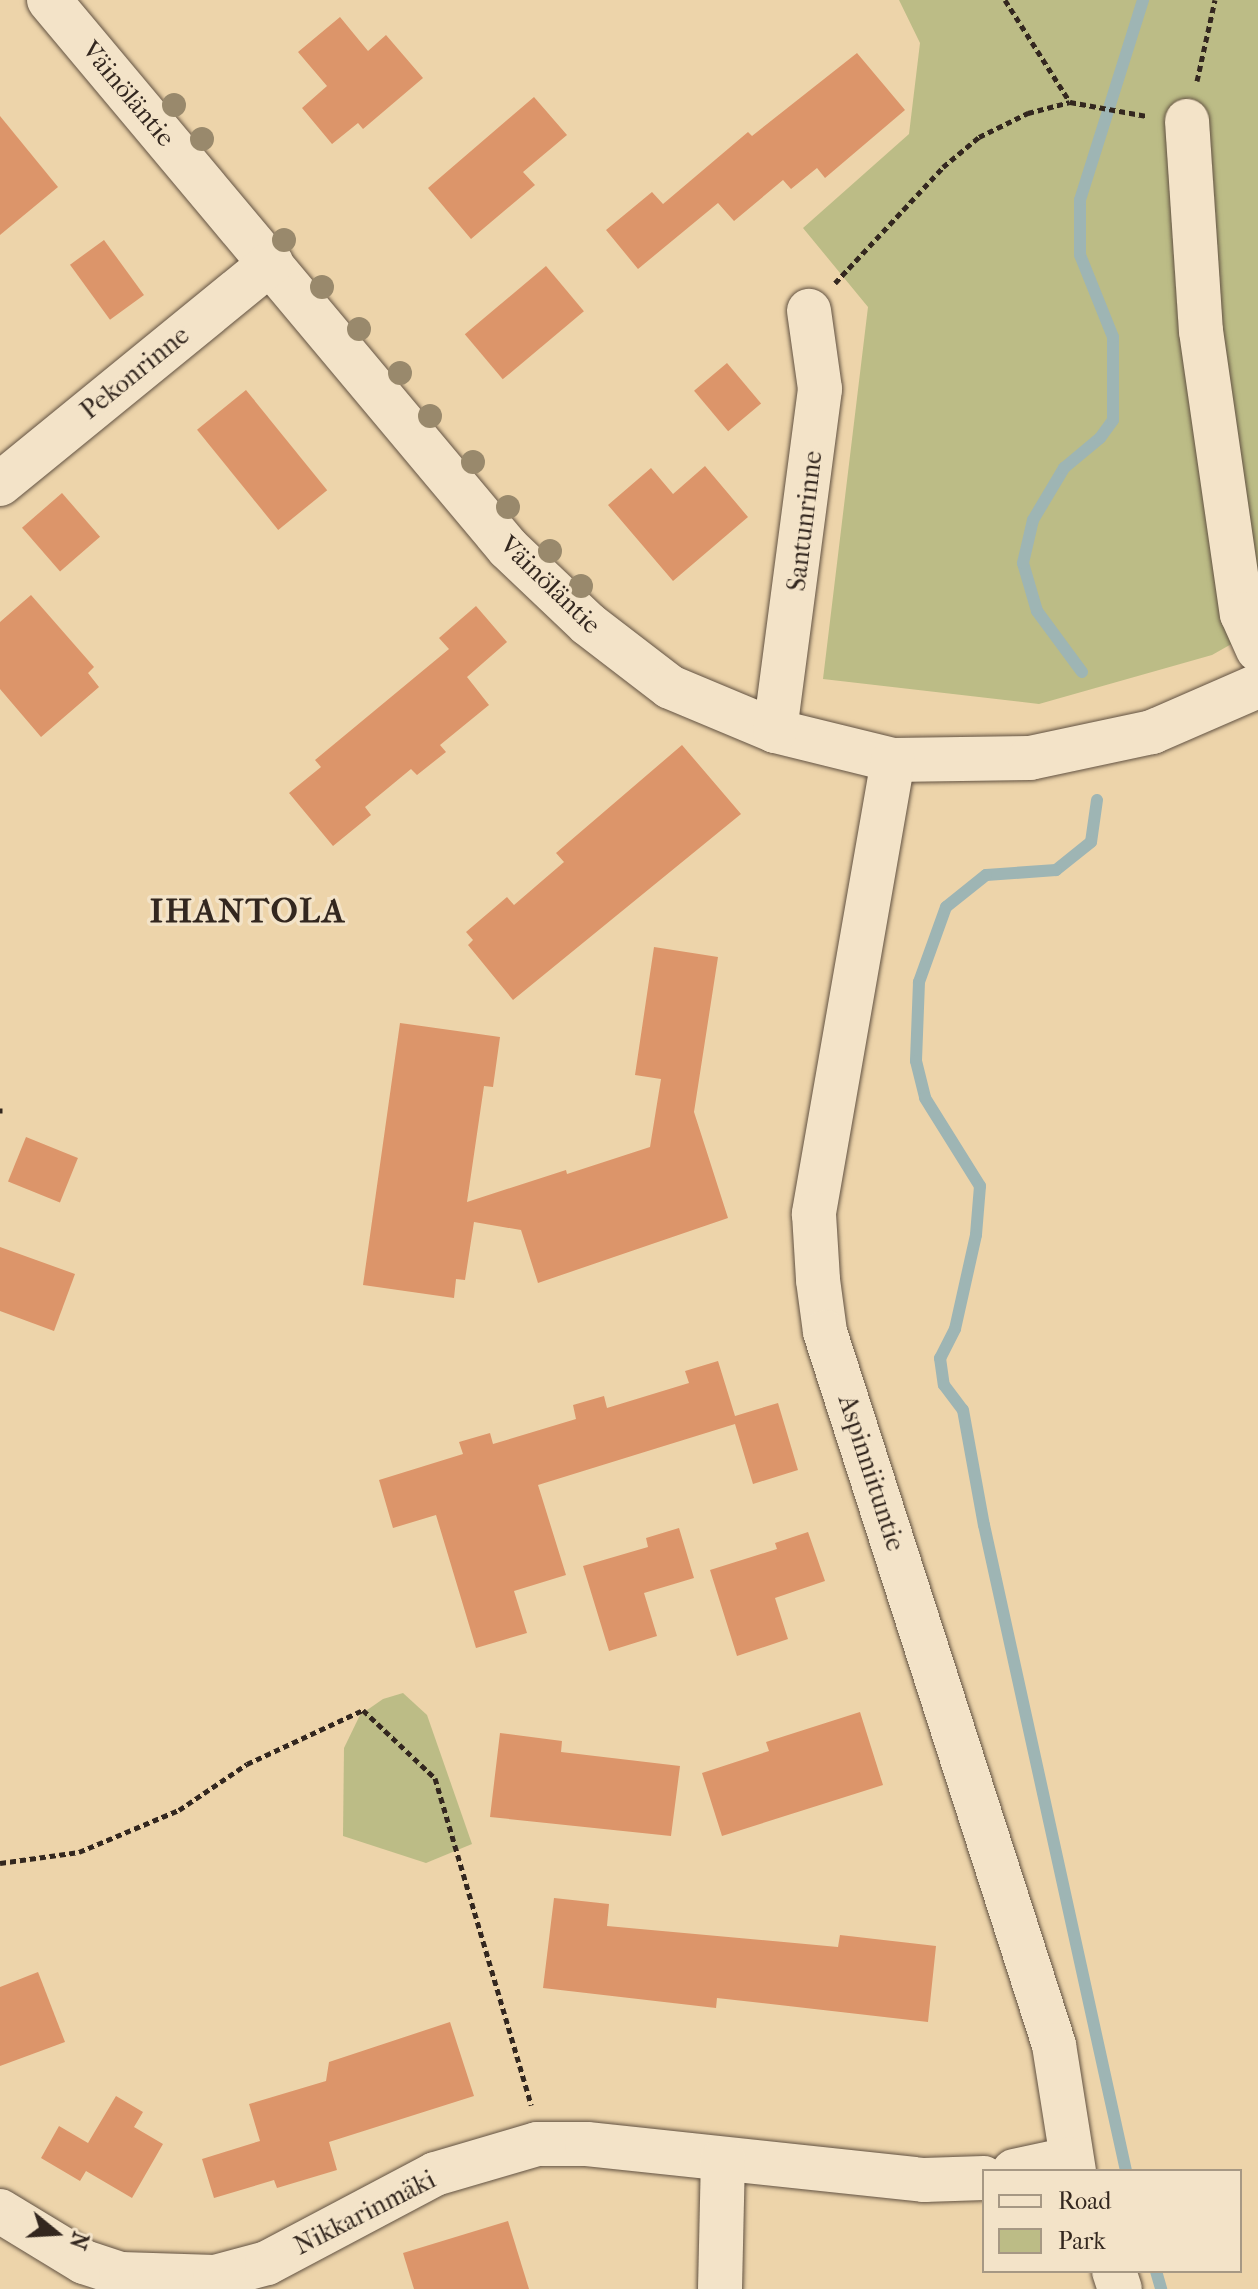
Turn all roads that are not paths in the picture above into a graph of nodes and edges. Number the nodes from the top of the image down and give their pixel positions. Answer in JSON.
{"nodes":[{"id":1,"x":49,"y":0,"type":"edge"},
{"id":2,"x":1187,"y":121,"type":"dead end"},
{"id":3,"x":271,"y":263,"type":"junction"},
{"id":4,"x":809,"y":311,"type":"road end"},
{"id":5,"x":0,"y":484,"type":"edge"},
{"id":6,"x":1258,"y":650,"type":"edge"},
{"id":7,"x":1258,"y":686,"type":"edge"},
{"id":8,"x":775,"y":731,"type":"junction"},
{"id":9,"x":893,"y":760,"type":"junction"},
{"id":10,"x":723,"y":2159,"type":"junction"},
{"id":11,"x":1072,"y":2165,"type":"edge"},
{"id":12,"x":1033,"y":2169,"type":"edge"},
{"id":13,"x":982,"y":2178,"type":"edge"},
{"id":14,"x":0,"y":2211,"type":"edge"},
{"id":15,"x":720,"y":2289,"type":"edge"}],
"edges":[{"from":1,"to":3,"type":"street","name":"Väinöläntie"},
{"from":2,"to":6,"type":"street"},
{"from":3,"to":5,"type":"street","name":"Pekonrinne"},
{"from":3,"to":8,"type":"street","name":"Väinöläntie"},
{"from":4,"to":8,"type":"street","name":"Santunrinne"},
{"from":7,"to":9,"type":"street","name":"Väinöläntie"},
{"from":8,"to":9,"type":"street","name":"Väinöläntie"},
{"from":9,"to":11,"type":"street","name":"Aspinniituntie"},
{"from":10,"to":13,"type":"street","name":"Nikkarinmäki"},
{"from":10,"to":14,"type":"street","name":"Nikkarinmäki"},
{"from":10,"to":15,"type":"street"},
{"from":11,"to":12,"type":"street"}]}
